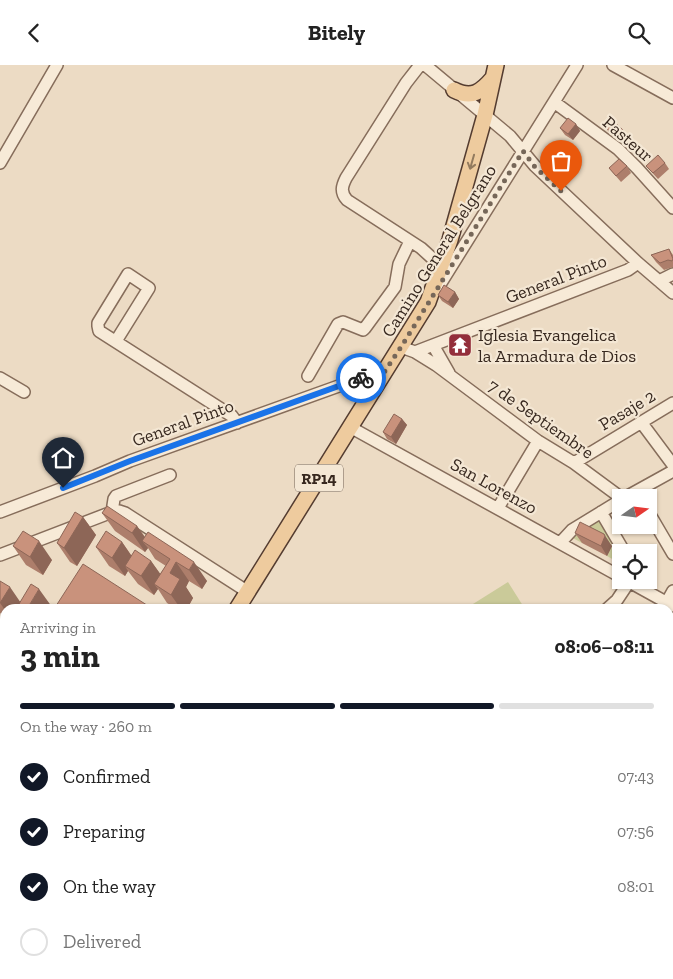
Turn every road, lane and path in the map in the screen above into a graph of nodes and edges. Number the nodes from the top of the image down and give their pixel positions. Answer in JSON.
{"nodes":[{"id":1,"x":57,"y":65,"type":"edge"},
{"id":2,"x":420,"y":65,"type":"edge"},
{"id":3,"x":425,"y":65,"type":"edge"},
{"id":4,"x":577,"y":65,"type":"edge"},
{"id":5,"x":613,"y":65,"type":"edge"},
{"id":6,"x":494,"y":72,"type":"edge"},
{"id":7,"x":454,"y":90,"type":"junction"},
{"id":8,"x":673,"y":98,"type":"edge"},
{"id":9,"x":554,"y":102,"type":"junction"},
{"id":10,"x":485,"y":115,"type":"junction"},
{"id":11,"x":523,"y":151,"type":"junction"},
{"id":12,"x":0,"y":163,"type":"edge"},
{"id":13,"x":673,"y":208,"type":"edge"},
{"id":14,"x":410,"y":241,"type":"junction"},
{"id":15,"x":638,"y":263,"type":"junction"},
{"id":16,"x":442,"y":264,"type":"junction"},
{"id":17,"x":673,"y":274,"type":"edge"},
{"id":18,"x":659,"y":281,"type":"junction"},
{"id":19,"x":673,"y":293,"type":"edge"},
{"id":20,"x":428,"y":302,"type":"junction"},
{"id":21,"x":116,"y":341,"type":"junction"},
{"id":22,"x":433,"y":345,"type":"junction"},
{"id":23,"x":408,"y":349,"type":"junction"},
{"id":24,"x":308,"y":376,"type":"dead end"},
{"id":25,"x":381,"y":377,"type":"junction"},
{"id":26,"x":451,"y":377,"type":"junction"},
{"id":27,"x":0,"y":378,"type":"edge"},
{"id":28,"x":24,"y":392,"type":"dead end"},
{"id":29,"x":673,"y":403,"type":"edge"},
{"id":30,"x":641,"y":422,"type":"junction"},
{"id":31,"x":237,"y":423,"type":"junction"},
{"id":32,"x":350,"y":427,"type":"junction"},
{"id":33,"x":538,"y":441,"type":"junction"},
{"id":34,"x":574,"y":463,"type":"junction"},
{"id":35,"x":672,"y":473,"type":"edge"},
{"id":36,"x":170,"y":475,"type":"dead end"},
{"id":37,"x":646,"y":489,"type":"edge"},
{"id":38,"x":612,"y":491,"type":"edge"},
{"id":39,"x":612,"y":505,"type":"edge"},
{"id":40,"x":498,"y":508,"type":"junction"},
{"id":41,"x":112,"y":511,"type":"junction"},
{"id":42,"x":0,"y":512,"type":"edge"},
{"id":43,"x":601,"y":512,"type":"junction"},
{"id":44,"x":658,"y":528,"type":"edge"},
{"id":45,"x":560,"y":543,"type":"junction"},
{"id":46,"x":620,"y":544,"type":"edge"},
{"id":47,"x":673,"y":553,"type":"edge"},
{"id":48,"x":0,"y":555,"type":"edge"},
{"id":49,"x":612,"y":571,"type":"edge"},
{"id":50,"x":626,"y":589,"type":"edge"},
{"id":51,"x":642,"y":589,"type":"edge"},
{"id":52,"x":248,"y":591,"type":"junction"},
{"id":53,"x":673,"y":591,"type":"edge"},
{"id":54,"x":239,"y":604,"type":"edge"},
{"id":55,"x":613,"y":604,"type":"edge"},
{"id":56,"x":664,"y":604,"type":"edge"},
{"id":57,"x":668,"y":604,"type":"edge"}],
"edges":[{"from":1,"to":12,"type":"street"},
{"from":2,"to":14,"type":"street"},
{"from":3,"to":7,"type":"street"},
{"from":4,"to":9,"type":"street","name":"Camino General Belgrano"},
{"from":5,"to":8,"type":"street"},
{"from":6,"to":7,"type":"main road"},
{"from":6,"to":10,"type":"main road","number":"RP14"},
{"from":7,"to":10,"type":"street"},
{"from":9,"to":11,"type":"street","name":"Camino General Belgrano"},
{"from":9,"to":13,"type":"street","name":"Pasteur"},
{"from":10,"to":11,"type":"street"},
{"from":10,"to":16,"type":"main road","number":"RP14","one_way":true},
{"from":11,"to":15,"type":"street"},
{"from":11,"to":20,"type":"street","name":"Camino General Belgrano"},
{"from":14,"to":16,"type":"street"},
{"from":14,"to":24,"type":"street"},
{"from":15,"to":18,"type":"street"},
{"from":15,"to":22,"type":"street","name":"General Pinto"},
{"from":16,"to":20,"type":"main road","number":"RP14"},
{"from":17,"to":18,"type":"street"},
{"from":18,"to":19,"type":"street"},
{"from":20,"to":23,"type":"main road","name":"Camino General Belgrano","number":"RP14"},
{"from":21,"to":21,"type":"street"},
{"from":21,"to":31,"type":"street"},
{"from":22,"to":23,"type":"street","name":"General Pinto"},
{"from":22,"to":26,"type":"street"},
{"from":23,"to":25,"type":"main road","name":"Camino General Belgrano","number":"RP14"},
{"from":23,"to":26,"type":"street","name":"7 de Septiembre"},
{"from":25,"to":31,"type":"street","name":"General Pinto"},
{"from":25,"to":32,"type":"main road","name":"Camino General Belgrano","number":"RP14"},
{"from":26,"to":33,"type":"street","name":"7 de Septiembre"},
{"from":27,"to":28,"type":"street"},
{"from":29,"to":30,"type":"street","name":"Pasaje 2"},
{"from":30,"to":34,"type":"street","name":"Pasaje 2"},
{"from":30,"to":35,"type":"street"},
{"from":31,"to":42,"type":"street","name":"General Pinto"},
{"from":32,"to":40,"type":"street","name":"San Lorenzo"},
{"from":32,"to":52,"type":"main road","name":"Camino General Belgrano","number":"RP14"},
{"from":33,"to":34,"type":"street","name":"7 de Septiembre"},
{"from":33,"to":40,"type":"street"},
{"from":34,"to":38,"type":"street","name":"7 de Septiembre"},
{"from":35,"to":37,"type":"street"},
{"from":36,"to":41,"type":"street"},
{"from":39,"to":43,"type":"street"},
{"from":40,"to":45,"type":"street","name":"San Lorenzo"},
{"from":41,"to":48,"type":"street"},
{"from":41,"to":52,"type":"street"},
{"from":43,"to":45,"type":"street"},
{"from":43,"to":46,"type":"street"},
{"from":44,"to":47,"type":"street"},
{"from":45,"to":49,"type":"street","name":"San Lorenzo"},
{"from":50,"to":55,"type":"street"},
{"from":51,"to":56,"type":"street","name":"San Lorenzo"},
{"from":52,"to":54,"type":"main road","name":"Camino General Belgrano","number":"RP14"},
{"from":53,"to":57,"type":"street"}]}
